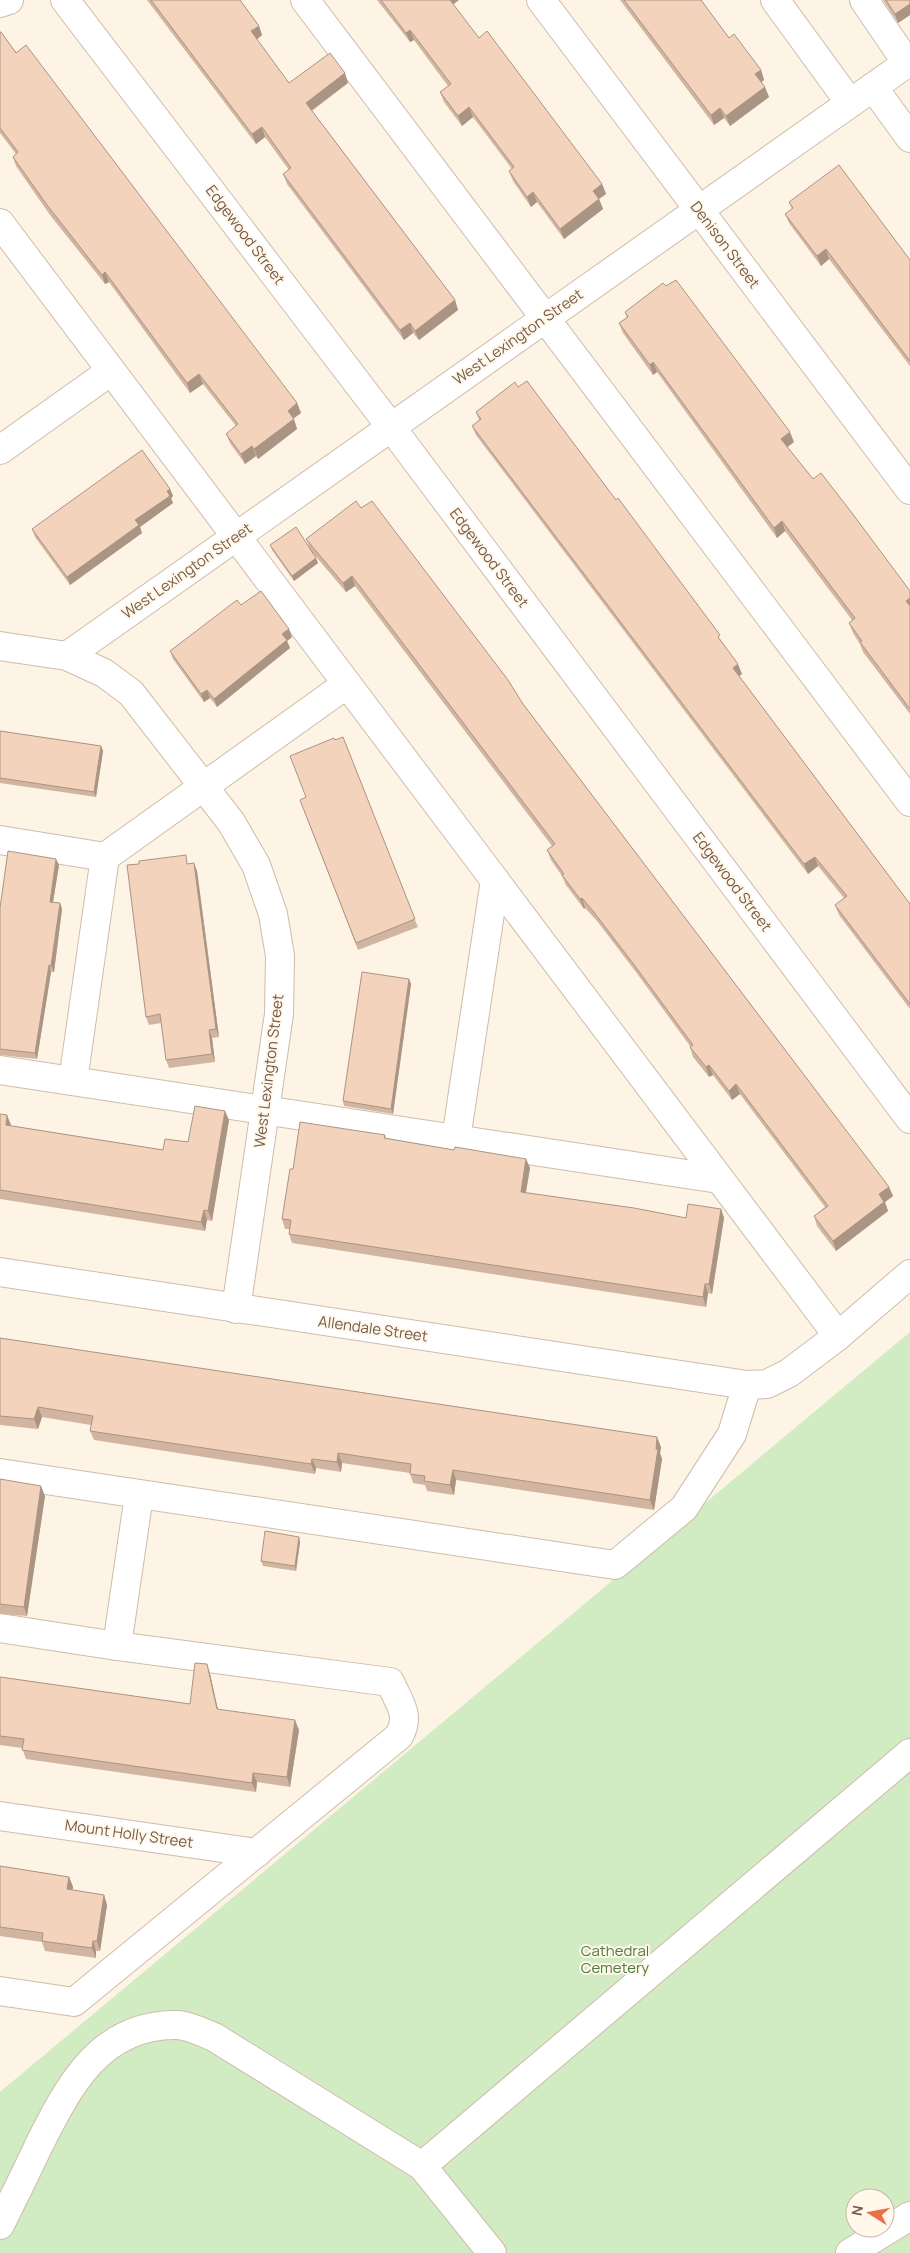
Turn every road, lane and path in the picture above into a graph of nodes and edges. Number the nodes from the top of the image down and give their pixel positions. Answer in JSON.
{"nodes":[{"id":1,"x":8,"y":0,"type":"edge"},
{"id":2,"x":66,"y":0,"type":"edge"},
{"id":3,"x":305,"y":0,"type":"edge"},
{"id":4,"x":541,"y":0,"type":"edge"},
{"id":5,"x":775,"y":0,"type":"edge"},
{"id":6,"x":864,"y":0,"type":"edge"},
{"id":7,"x":0,"y":4,"type":"edge"},
{"id":8,"x":908,"y":62,"type":"edge"},
{"id":9,"x":873,"y":87,"type":"junction"},
{"id":10,"x":850,"y":103,"type":"junction"},
{"id":11,"x":910,"y":138,"type":"edge"},
{"id":12,"x":698,"y":210,"type":"junction"},
{"id":13,"x":0,"y":223,"type":"edge"},
{"id":14,"x":544,"y":319,"type":"junction"},
{"id":15,"x":111,"y":371,"type":"junction"},
{"id":16,"x":391,"y":427,"type":"junction"},
{"id":17,"x":0,"y":450,"type":"edge"},
{"id":18,"x":910,"y":490,"type":"edge"},
{"id":19,"x":236,"y":536,"type":"junction"},
{"id":20,"x":0,"y":646,"type":"edge"},
{"id":21,"x":67,"y":656,"type":"junction"},
{"id":22,"x":347,"y":684,"type":"junction"},
{"id":23,"x":204,"y":785,"type":"junction"},
{"id":24,"x":910,"y":802,"type":"edge"},
{"id":25,"x":0,"y":840,"type":"edge"},
{"id":26,"x":105,"y":857,"type":"junction"},
{"id":27,"x":495,"y":880,"type":"junction"},
{"id":28,"x":0,"y":1070,"type":"edge"},
{"id":29,"x":73,"y":1081,"type":"junction"},
{"id":30,"x":265,"y":1110,"type":"junction"},
{"id":31,"x":910,"y":1119,"type":"edge"},
{"id":32,"x":456,"y":1139,"type":"junction"},
{"id":33,"x":718,"y":1179,"type":"junction"},
{"id":34,"x":0,"y":1272,"type":"edge"},
{"id":35,"x":910,"y":1274,"type":"edge"},
{"id":36,"x":236,"y":1309,"type":"junction"},
{"id":37,"x":838,"y":1336,"type":"junction"},
{"id":38,"x":747,"y":1385,"type":"junction"},
{"id":39,"x":0,"y":1473,"type":"edge"},
{"id":40,"x":139,"y":1495,"type":"junction"},
{"id":41,"x":0,"y":1628,"type":"edge"},
{"id":42,"x":117,"y":1646,"type":"junction"},
{"id":43,"x":910,"y":1753,"type":"edge"},
{"id":44,"x":0,"y":1816,"type":"edge"},
{"id":45,"x":257,"y":1853,"type":"junction"},
{"id":46,"x":0,"y":1991,"type":"edge"},
{"id":47,"x":422,"y":2166,"type":"junction"},
{"id":48,"x":910,"y":2216,"type":"edge"},
{"id":49,"x":0,"y":2226,"type":"edge"},
{"id":50,"x":492,"y":2253,"type":"edge"},
{"id":51,"x":850,"y":2253,"type":"edge"}],
"edges":[{"from":1,"to":7,"type":"street"},
{"from":2,"to":16,"type":"street","name":"Edgewood Street"},
{"from":3,"to":14,"type":"street"},
{"from":4,"to":12,"type":"street","name":"Denison Street"},
{"from":5,"to":10,"type":"street"},
{"from":6,"to":8,"type":"street"},
{"from":8,"to":9,"type":"street","name":"West Lexington Street"},
{"from":9,"to":10,"type":"street","name":"West Lexington Street"},
{"from":9,"to":11,"type":"street"},
{"from":10,"to":12,"type":"street","name":"West Lexington Street"},
{"from":12,"to":14,"type":"street","name":"West Lexington Street"},
{"from":12,"to":18,"type":"street","name":"Denison Street"},
{"from":13,"to":15,"type":"street"},
{"from":14,"to":16,"type":"street","name":"West Lexington Street"},
{"from":14,"to":24,"type":"street"},
{"from":15,"to":17,"type":"street"},
{"from":15,"to":19,"type":"street"},
{"from":16,"to":19,"type":"street","name":"West Lexington Street"},
{"from":16,"to":31,"type":"street","name":"Edgewood Street"},
{"from":19,"to":21,"type":"street","name":"West Lexington Street"},
{"from":19,"to":22,"type":"street"},
{"from":20,"to":21,"type":"street"},
{"from":21,"to":23,"type":"street","name":"West Lexington Street"},
{"from":22,"to":23,"type":"street"},
{"from":22,"to":27,"type":"street"},
{"from":23,"to":26,"type":"street"},
{"from":23,"to":30,"type":"street","name":"West Lexington Street"},
{"from":25,"to":26,"type":"street"},
{"from":26,"to":29,"type":"street"},
{"from":27,"to":32,"type":"street"},
{"from":27,"to":33,"type":"street"},
{"from":28,"to":29,"type":"street"},
{"from":29,"to":30,"type":"street"},
{"from":30,"to":32,"type":"street"},
{"from":30,"to":36,"type":"street","name":"West Lexington Street"},
{"from":32,"to":33,"type":"street"},
{"from":33,"to":37,"type":"street"},
{"from":34,"to":36,"type":"street","name":"Allendale Street"},
{"from":35,"to":37,"type":"street","name":"Allendale Street"},
{"from":36,"to":38,"type":"street","name":"Allendale Street"},
{"from":37,"to":38,"type":"street","name":"Allendale Street"},
{"from":38,"to":40,"type":"street"},
{"from":39,"to":40,"type":"street"},
{"from":40,"to":42,"type":"street"},
{"from":41,"to":42,"type":"street"},
{"from":42,"to":45,"type":"street"},
{"from":43,"to":47,"type":"street"},
{"from":44,"to":45,"type":"street","name":"Mount Holly Street"},
{"from":45,"to":46,"type":"street"},
{"from":47,"to":49,"type":"street"},
{"from":47,"to":50,"type":"street"},
{"from":48,"to":51,"type":"street"}]}
